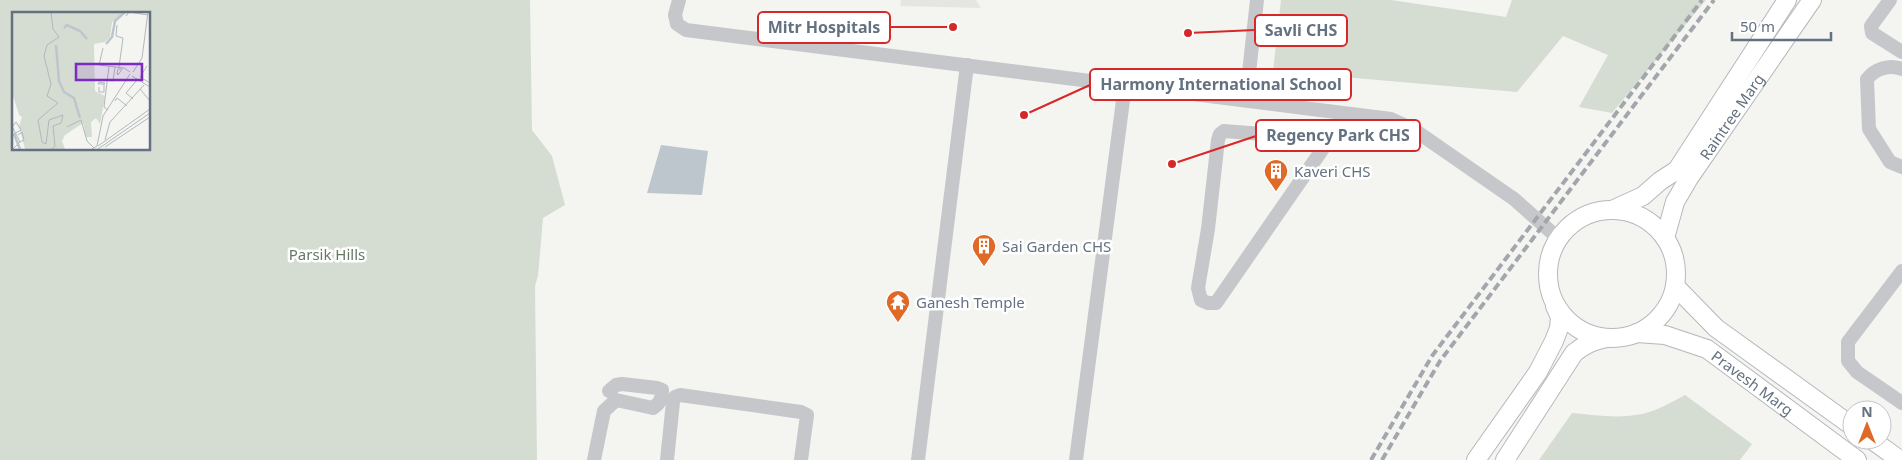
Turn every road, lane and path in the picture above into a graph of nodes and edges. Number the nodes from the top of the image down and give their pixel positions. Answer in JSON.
{"nodes":[{"id":1,"x":679,"y":0,"type":"edge"},
{"id":2,"x":1257,"y":0,"type":"edge"},
{"id":3,"x":1787,"y":0,"type":"edge"},
{"id":4,"x":1812,"y":0,"type":"edge"},
{"id":5,"x":1890,"y":0,"type":"edge"},
{"id":6,"x":1902,"y":52,"type":"edge"},
{"id":7,"x":967,"y":65,"type":"junction"},
{"id":8,"x":1902,"y":69,"type":"edge"},
{"id":9,"x":1125,"y":85,"type":"junction"},
{"id":10,"x":1246,"y":100,"type":"junction"},
{"id":11,"x":1902,"y":167,"type":"edge"},
{"id":12,"x":1612,"y":210,"type":"junction"},
{"id":13,"x":1208,"y":229,"type":"joint"},
{"id":14,"x":1665,"y":238,"type":"junction"},
{"id":15,"x":1558,"y":239,"type":"junction"},
{"id":16,"x":1902,"y":271,"type":"edge"},
{"id":17,"x":1675,"y":286,"type":"junction"},
{"id":18,"x":1553,"y":298,"type":"junction"},
{"id":19,"x":1637,"y":333,"type":"junction"},
{"id":20,"x":1612,"y":338,"type":"junction"},
{"id":21,"x":609,"y":391,"type":"dead end"},
{"id":22,"x":1902,"y":404,"type":"edge"},
{"id":23,"x":1842,"y":419,"type":"edge"},
{"id":24,"x":1886,"y":450,"type":"edge"},
{"id":25,"x":594,"y":460,"type":"edge"},
{"id":26,"x":667,"y":460,"type":"edge"},
{"id":27,"x":801,"y":460,"type":"edge"},
{"id":28,"x":918,"y":460,"type":"edge"},
{"id":29,"x":1076,"y":460,"type":"edge"},
{"id":30,"x":1476,"y":460,"type":"edge"},
{"id":31,"x":1505,"y":460,"type":"edge"},
{"id":32,"x":1856,"y":460,"type":"edge"},
{"id":33,"x":1900,"y":460,"type":"edge"}],
"edges":[{"from":1,"to":7,"type":"street"},
{"from":2,"to":10,"type":"street"},
{"from":3,"to":12,"type":"main road","name":"Raintree Marg"},
{"from":4,"to":14,"type":"main road","name":"Raintree Marg"},
{"from":5,"to":6,"type":"street"},
{"from":7,"to":9,"type":"street"},
{"from":7,"to":28,"type":"street"},
{"from":8,"to":11,"type":"street"},
{"from":9,"to":10,"type":"street"},
{"from":9,"to":29,"type":"street"},
{"from":10,"to":15,"type":"street"},
{"from":12,"to":14,"type":"main road"},
{"from":12,"to":15,"type":"main road"},
{"from":13,"to":13,"type":"street"},
{"from":14,"to":17,"type":"main road"},
{"from":15,"to":18,"type":"main road"},
{"from":16,"to":22,"type":"street"},
{"from":17,"to":19,"type":"main road"},
{"from":17,"to":23,"type":"main road","name":"Pravesh Marg"},
{"from":18,"to":20,"type":"main road"},
{"from":18,"to":30,"type":"main road"},
{"from":19,"to":20,"type":"main road"},
{"from":19,"to":32,"type":"main road","name":"Pravesh Marg"},
{"from":20,"to":31,"type":"main road"},
{"from":21,"to":25,"type":"street"},
{"from":24,"to":33,"type":"main road"},
{"from":26,"to":27,"type":"street"}]}
